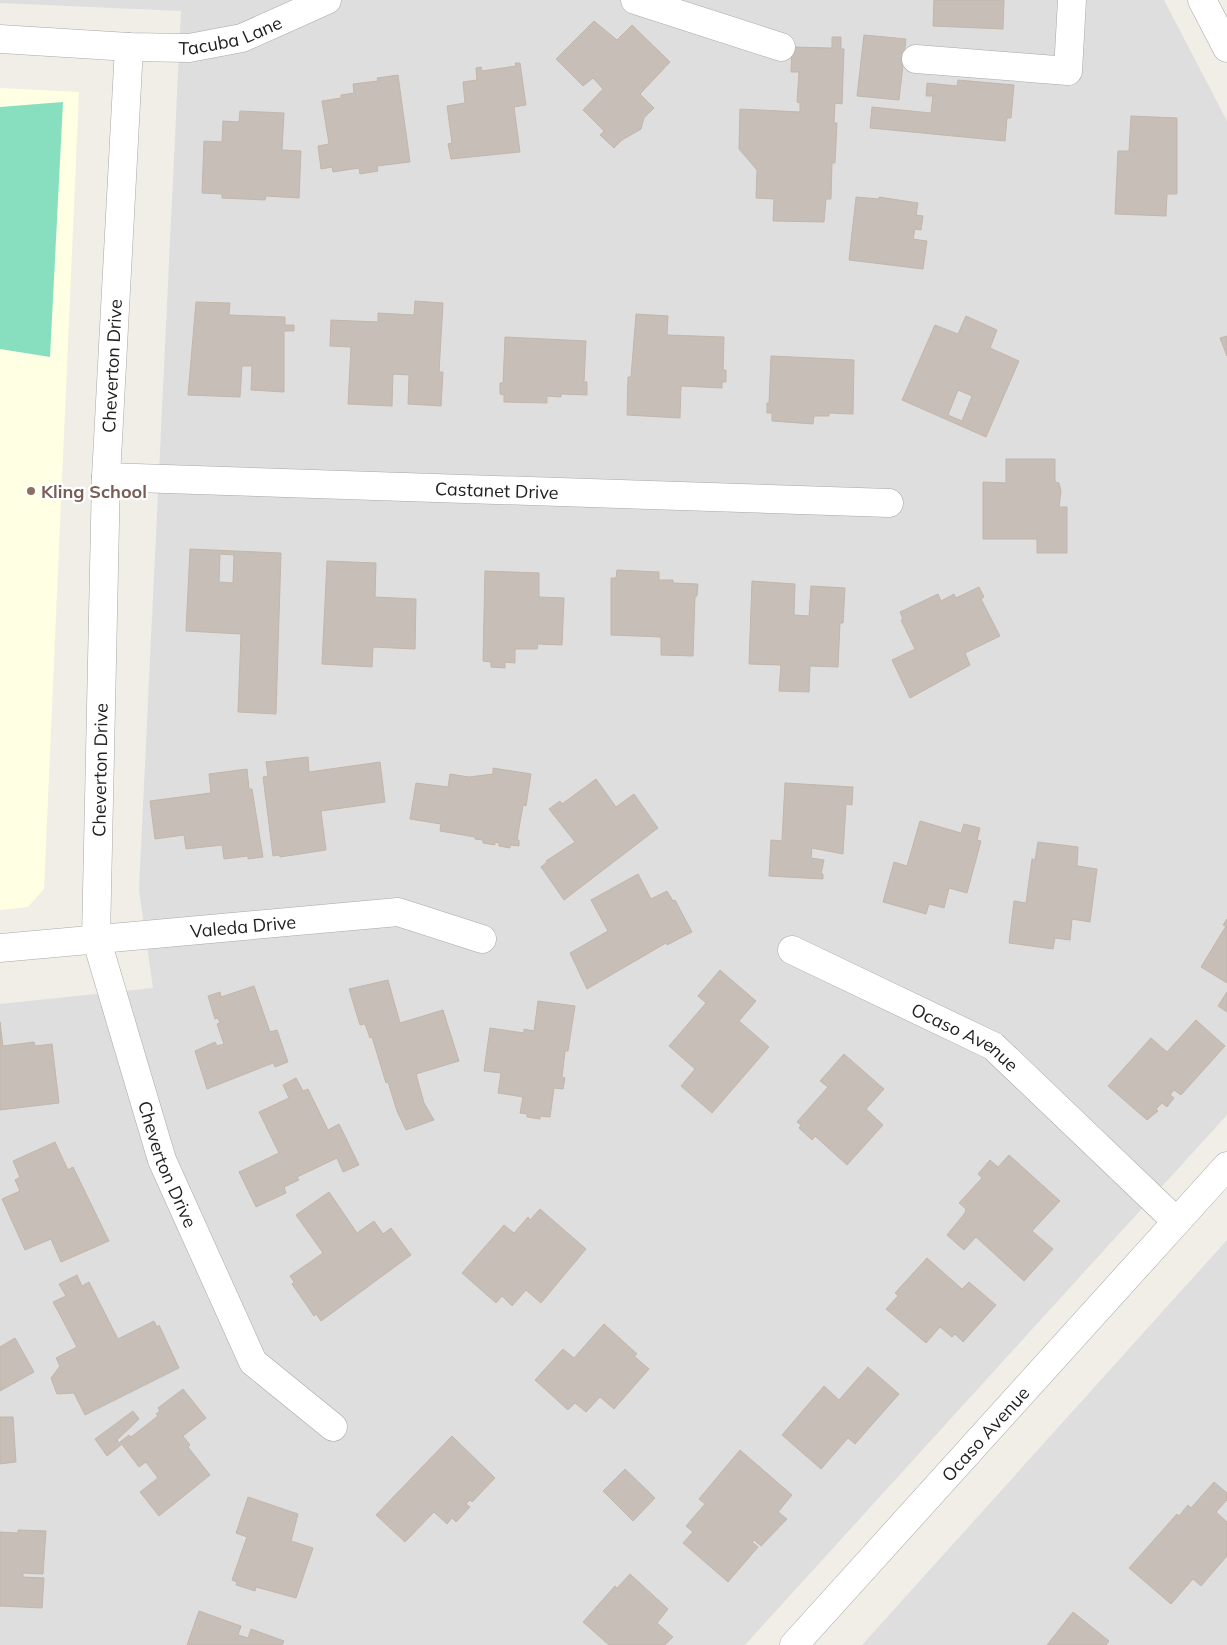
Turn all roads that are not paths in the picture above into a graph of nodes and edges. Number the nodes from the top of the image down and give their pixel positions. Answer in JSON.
{"nodes":[{"id":1,"x":328,"y":0,"type":"edge"},
{"id":2,"x":635,"y":0,"type":"edge"},
{"id":3,"x":1072,"y":0,"type":"edge"},
{"id":4,"x":1202,"y":0,"type":"edge"},
{"id":5,"x":0,"y":39,"type":"edge"},
{"id":6,"x":129,"y":47,"type":"junction"},
{"id":7,"x":782,"y":47,"type":"dead end"},
{"id":8,"x":1227,"y":48,"type":"edge"},
{"id":9,"x":916,"y":59,"type":"dead end"},
{"id":10,"x":106,"y":477,"type":"junction"},
{"id":11,"x":889,"y":503,"type":"dead end"},
{"id":12,"x":96,"y":938,"type":"junction"},
{"id":13,"x":482,"y":939,"type":"dead end"},
{"id":14,"x":0,"y":948,"type":"edge"},
{"id":15,"x":792,"y":950,"type":"dead end"},
{"id":16,"x":1227,"y":1166,"type":"edge"},
{"id":17,"x":1176,"y":1221,"type":"junction"},
{"id":18,"x":332,"y":1427,"type":"dead end"},
{"id":19,"x":794,"y":1645,"type":"edge"}],
"edges":[{"from":1,"to":6,"type":"street","name":"Tacuba Lane"},
{"from":2,"to":7,"type":"street"},
{"from":3,"to":9,"type":"street"},
{"from":4,"to":8,"type":"street"},
{"from":5,"to":6,"type":"street","name":"Tacuba Lane"},
{"from":6,"to":10,"type":"street","name":"Cheverton Drive"},
{"from":10,"to":11,"type":"street","name":"Castanet Drive"},
{"from":10,"to":12,"type":"street","name":"Cheverton Drive"},
{"from":12,"to":13,"type":"street","name":"Valeda Drive"},
{"from":12,"to":14,"type":"street","name":"Valeda Drive"},
{"from":12,"to":18,"type":"street","name":"Cheverton Drive"},
{"from":15,"to":17,"type":"street","name":"Ocaso Avenue"},
{"from":16,"to":17,"type":"street","name":"Ocaso Avenue"},
{"from":17,"to":19,"type":"street","name":"Ocaso Avenue"}]}
